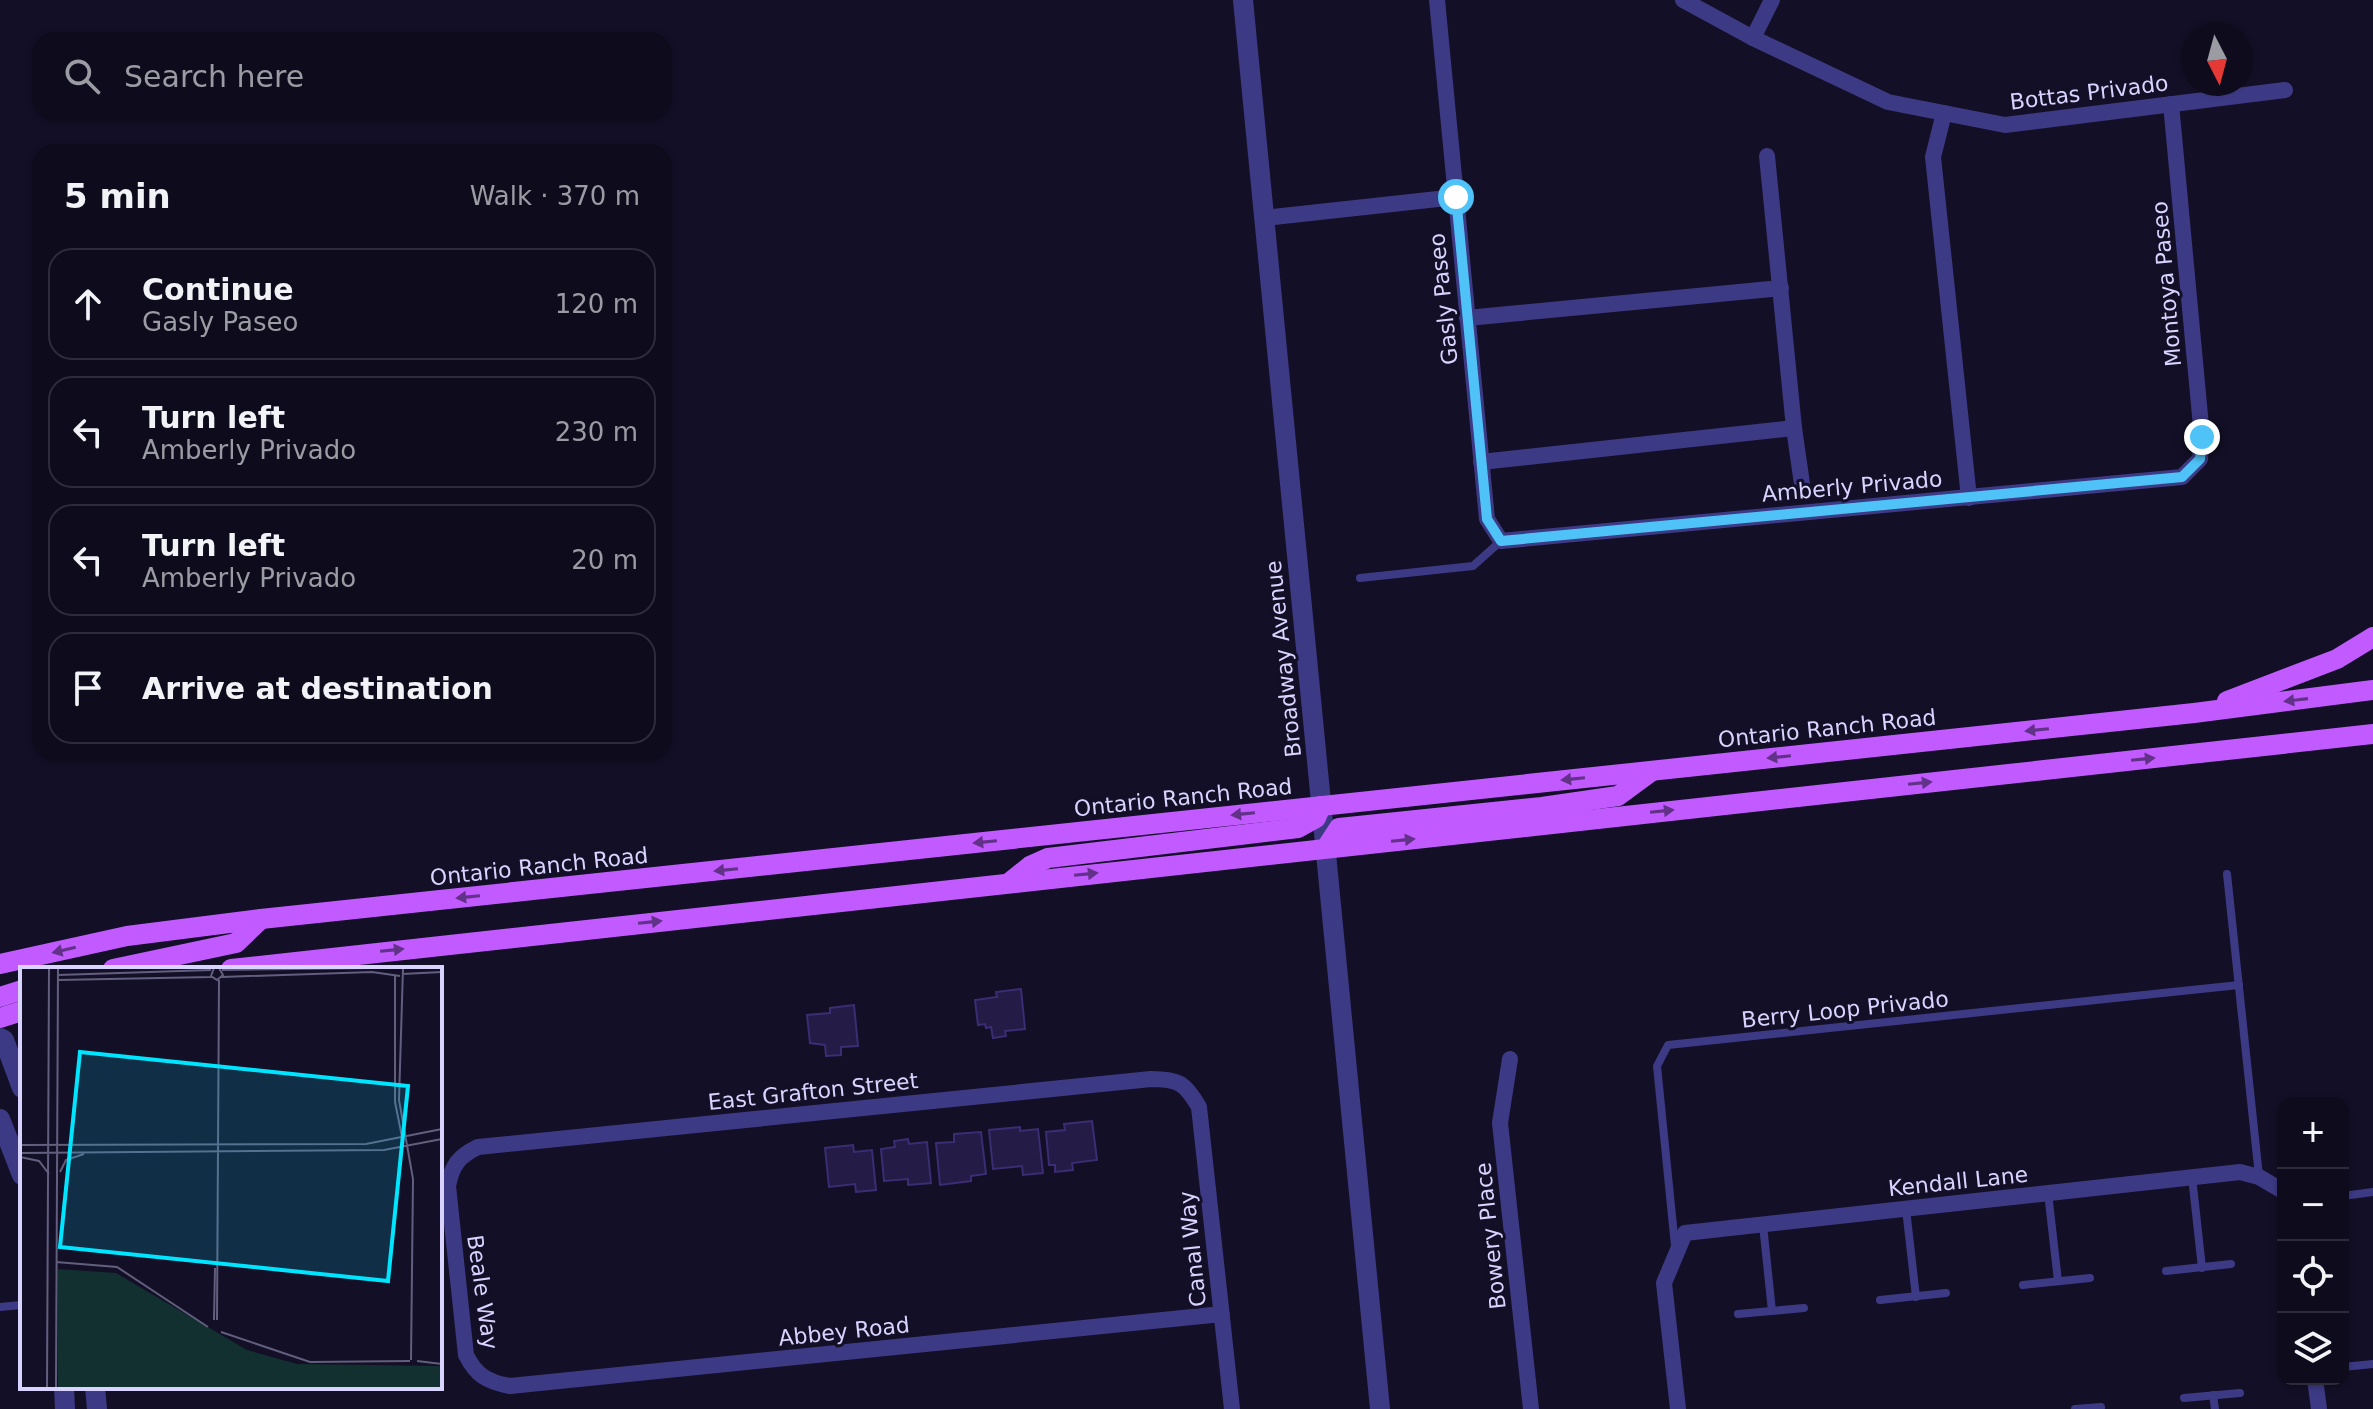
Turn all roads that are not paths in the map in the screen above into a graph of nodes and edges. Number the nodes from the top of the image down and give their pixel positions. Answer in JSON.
{"nodes":[{"id":1,"x":1243,"y":0,"type":"edge"},
{"id":2,"x":1437,"y":0,"type":"edge"},
{"id":3,"x":1683,"y":0,"type":"edge"},
{"id":4,"x":1772,"y":0,"type":"edge"},
{"id":5,"x":1753,"y":38,"type":"junction"},
{"id":6,"x":2285,"y":90,"type":"dead end"},
{"id":7,"x":2171,"y":104,"type":"junction"},
{"id":8,"x":1944,"y":113,"type":"junction"},
{"id":9,"x":1767,"y":156,"type":"dead end"},
{"id":10,"x":1456,"y":197,"type":"junction"},
{"id":11,"x":1264,"y":218,"type":"junction"},
{"id":12,"x":1781,"y":288,"type":"junction"},
{"id":13,"x":1467,"y":318,"type":"junction"},
{"id":14,"x":1794,"y":428,"type":"junction"},
{"id":15,"x":2200,"y":459,"type":"joint"},
{"id":16,"x":1481,"y":462,"type":"junction"},
{"id":17,"x":1802,"y":484,"type":"dead end"},
{"id":18,"x":1969,"y":498,"type":"junction"},
{"id":19,"x":1501,"y":541,"type":"junction"},
{"id":20,"x":1360,"y":578,"type":"dead end"},
{"id":21,"x":2373,"y":637,"type":"edge"},
{"id":22,"x":2373,"y":690,"type":"edge"},
{"id":23,"x":2194,"y":713,"type":"junction"},
{"id":24,"x":2373,"y":734,"type":"edge"},
{"id":25,"x":1652,"y":771,"type":"junction"},
{"id":26,"x":1321,"y":806,"type":"junction"},
{"id":27,"x":1326,"y":848,"type":"junction"},
{"id":28,"x":2227,"y":874,"type":"dead end"},
{"id":29,"x":1010,"y":882,"type":"junction"},
{"id":30,"x":261,"y":919,"type":"junction"},
{"id":31,"x":354,"y":962,"type":"edge"},
{"id":32,"x":0,"y":964,"type":"edge"},
{"id":33,"x":122,"y":967,"type":"edge"},
{"id":34,"x":266,"y":967,"type":"edge"},
{"id":35,"x":2239,"y":985,"type":"junction"},
{"id":36,"x":20,"y":991,"type":"edge"},
{"id":37,"x":0,"y":997,"type":"edge"},
{"id":38,"x":20,"y":1012,"type":"edge"},
{"id":39,"x":0,"y":1018,"type":"edge"},
{"id":40,"x":0,"y":1038,"type":"edge"},
{"id":41,"x":1510,"y":1059,"type":"dead end"},
{"id":42,"x":20,"y":1083,"type":"edge"},
{"id":43,"x":1188,"y":1088,"type":"joint"},
{"id":44,"x":0,"y":1119,"type":"edge"},
{"id":45,"x":451,"y":1169,"type":"joint"},
{"id":46,"x":20,"y":1170,"type":"edge"},
{"id":47,"x":2192,"y":1177,"type":"junction"},
{"id":48,"x":2259,"y":1177,"type":"junction"},
{"id":49,"x":2277,"y":1188,"type":"edge"},
{"id":50,"x":2373,"y":1192,"type":"edge"},
{"id":51,"x":2048,"y":1193,"type":"junction"},
{"id":52,"x":2349,"y":1195,"type":"edge"},
{"id":53,"x":1906,"y":1209,"type":"junction"},
{"id":54,"x":1762,"y":1224,"type":"junction"},
{"id":55,"x":1675,"y":1255,"type":"junction"},
{"id":56,"x":2231,"y":1264,"type":"dead end"},
{"id":57,"x":2202,"y":1268,"type":"junction"},
{"id":58,"x":2166,"y":1271,"type":"dead end"},
{"id":59,"x":2090,"y":1278,"type":"dead end"},
{"id":60,"x":2058,"y":1281,"type":"junction"},
{"id":61,"x":2023,"y":1285,"type":"dead end"},
{"id":62,"x":1946,"y":1293,"type":"dead end"},
{"id":63,"x":1916,"y":1297,"type":"junction"},
{"id":64,"x":1880,"y":1300,"type":"dead end"},
{"id":65,"x":20,"y":1305,"type":"edge"},
{"id":66,"x":0,"y":1307,"type":"edge"},
{"id":67,"x":1804,"y":1308,"type":"dead end"},
{"id":68,"x":1772,"y":1311,"type":"junction"},
{"id":69,"x":1222,"y":1314,"type":"junction"},
{"id":70,"x":1738,"y":1314,"type":"dead end"},
{"id":71,"x":2373,"y":1364,"type":"edge"},
{"id":72,"x":2349,"y":1366,"type":"edge"},
{"id":73,"x":474,"y":1371,"type":"joint"},
{"id":74,"x":2316,"y":1385,"type":"edge"},
{"id":75,"x":64,"y":1389,"type":"edge"},
{"id":76,"x":95,"y":1389,"type":"edge"},
{"id":77,"x":2240,"y":1393,"type":"dead end"},
{"id":78,"x":2213,"y":1395,"type":"junction"},
{"id":79,"x":2184,"y":1398,"type":"dead end"},
{"id":80,"x":2101,"y":1407,"type":"dead end"},
{"id":81,"x":65,"y":1409,"type":"edge"},
{"id":82,"x":97,"y":1409,"type":"edge"},
{"id":83,"x":1232,"y":1409,"type":"edge"},
{"id":84,"x":1380,"y":1409,"type":"edge"},
{"id":85,"x":1531,"y":1409,"type":"edge"},
{"id":86,"x":1678,"y":1409,"type":"edge"},
{"id":87,"x":2075,"y":1409,"type":"edge"},
{"id":88,"x":2215,"y":1409,"type":"edge"},
{"id":89,"x":2319,"y":1409,"type":"edge"}],
"edges":[{"from":1,"to":11,"type":"street","name":"Broadway Avenue"},
{"from":2,"to":10,"type":"street","name":"Gasly Paseo"},
{"from":3,"to":5,"type":"street","name":"Bottas Privado"},
{"from":4,"to":5,"type":"street"},
{"from":5,"to":8,"type":"street","name":"Bottas Privado"},
{"from":6,"to":7,"type":"street","name":"Bottas Privado"},
{"from":7,"to":8,"type":"street","name":"Bottas Privado"},
{"from":7,"to":15,"type":"street","name":"Montoya Paseo"},
{"from":8,"to":18,"type":"street"},
{"from":9,"to":12,"type":"street"},
{"from":10,"to":11,"type":"street"},
{"from":10,"to":13,"type":"street","name":"Gasly Paseo"},
{"from":11,"to":26,"type":"street","name":"Broadway Avenue"},
{"from":12,"to":13,"type":"street"},
{"from":12,"to":14,"type":"street"},
{"from":13,"to":16,"type":"street","name":"Gasly Paseo"},
{"from":14,"to":16,"type":"street"},
{"from":14,"to":17,"type":"street"},
{"from":15,"to":18,"type":"street","name":"Amberly Privado"},
{"from":16,"to":19,"type":"street","name":"Gasly Paseo"},
{"from":18,"to":19,"type":"street","name":"Amberly Privado"},
{"from":19,"to":20,"type":"lane"},
{"from":21,"to":23,"type":"main road"},
{"from":22,"to":23,"type":"main road","name":"Ontario Ranch Road","one_way":true},
{"from":23,"to":25,"type":"main road","name":"Ontario Ranch Road","one_way":true},
{"from":27,"to":24,"type":"main road","one_way":true},
{"from":25,"to":26,"type":"main road","name":"Ontario Ranch Road","one_way":true},
{"from":25,"to":27,"type":"main road"},
{"from":26,"to":27,"type":"street","name":"Broadway Avenue"},
{"from":26,"to":29,"type":"main road"},
{"from":26,"to":30,"type":"main road","name":"Ontario Ranch Road","one_way":true},
{"from":29,"to":27,"type":"main road","one_way":true},
{"from":27,"to":84,"type":"street","name":"Broadway Avenue"},
{"from":28,"to":35,"type":"lane"},
{"from":31,"to":29,"type":"main road","one_way":true},
{"from":30,"to":32,"type":"main road","name":"Ontario Ranch Road","one_way":true},
{"from":30,"to":33,"type":"main road"},
{"from":31,"to":34,"type":"main road"},
{"from":35,"to":48,"type":"lane"},
{"from":35,"to":55,"type":"lane","name":"Berry Loop Privado"},
{"from":36,"to":37,"type":"main road"},
{"from":38,"to":39,"type":"main road"},
{"from":40,"to":42,"type":"street"},
{"from":41,"to":85,"type":"street","name":"Bowery Place"},
{"from":43,"to":45,"type":"street","name":"East Grafton Street"},
{"from":43,"to":69,"type":"street","name":"Canal Way"},
{"from":44,"to":46,"type":"street"},
{"from":45,"to":73,"type":"street","name":"Beale Way"},
{"from":47,"to":48,"type":"street","name":"Kendall Lane"},
{"from":47,"to":51,"type":"street","name":"Kendall Lane"},
{"from":47,"to":57,"type":"lane"},
{"from":48,"to":49,"type":"street"},
{"from":50,"to":52,"type":"lane"},
{"from":51,"to":53,"type":"street","name":"Kendall Lane"},
{"from":51,"to":60,"type":"lane"},
{"from":53,"to":54,"type":"street","name":"Kendall Lane"},
{"from":53,"to":63,"type":"lane"},
{"from":54,"to":55,"type":"street","name":"Kendall Lane"},
{"from":54,"to":68,"type":"lane"},
{"from":55,"to":86,"type":"street"},
{"from":56,"to":57,"type":"lane"},
{"from":57,"to":58,"type":"lane"},
{"from":59,"to":60,"type":"lane"},
{"from":60,"to":61,"type":"lane"},
{"from":62,"to":63,"type":"lane"},
{"from":63,"to":64,"type":"lane"},
{"from":65,"to":66,"type":"lane"},
{"from":67,"to":68,"type":"lane"},
{"from":68,"to":70,"type":"lane"},
{"from":69,"to":73,"type":"street","name":"Abbey Road"},
{"from":69,"to":83,"type":"street","name":"Canal Way"},
{"from":71,"to":72,"type":"lane"},
{"from":74,"to":89,"type":"street"},
{"from":75,"to":81,"type":"street"},
{"from":76,"to":82,"type":"street"},
{"from":77,"to":78,"type":"lane"},
{"from":78,"to":79,"type":"lane"},
{"from":78,"to":88,"type":"lane"},
{"from":80,"to":87,"type":"lane"}]}
